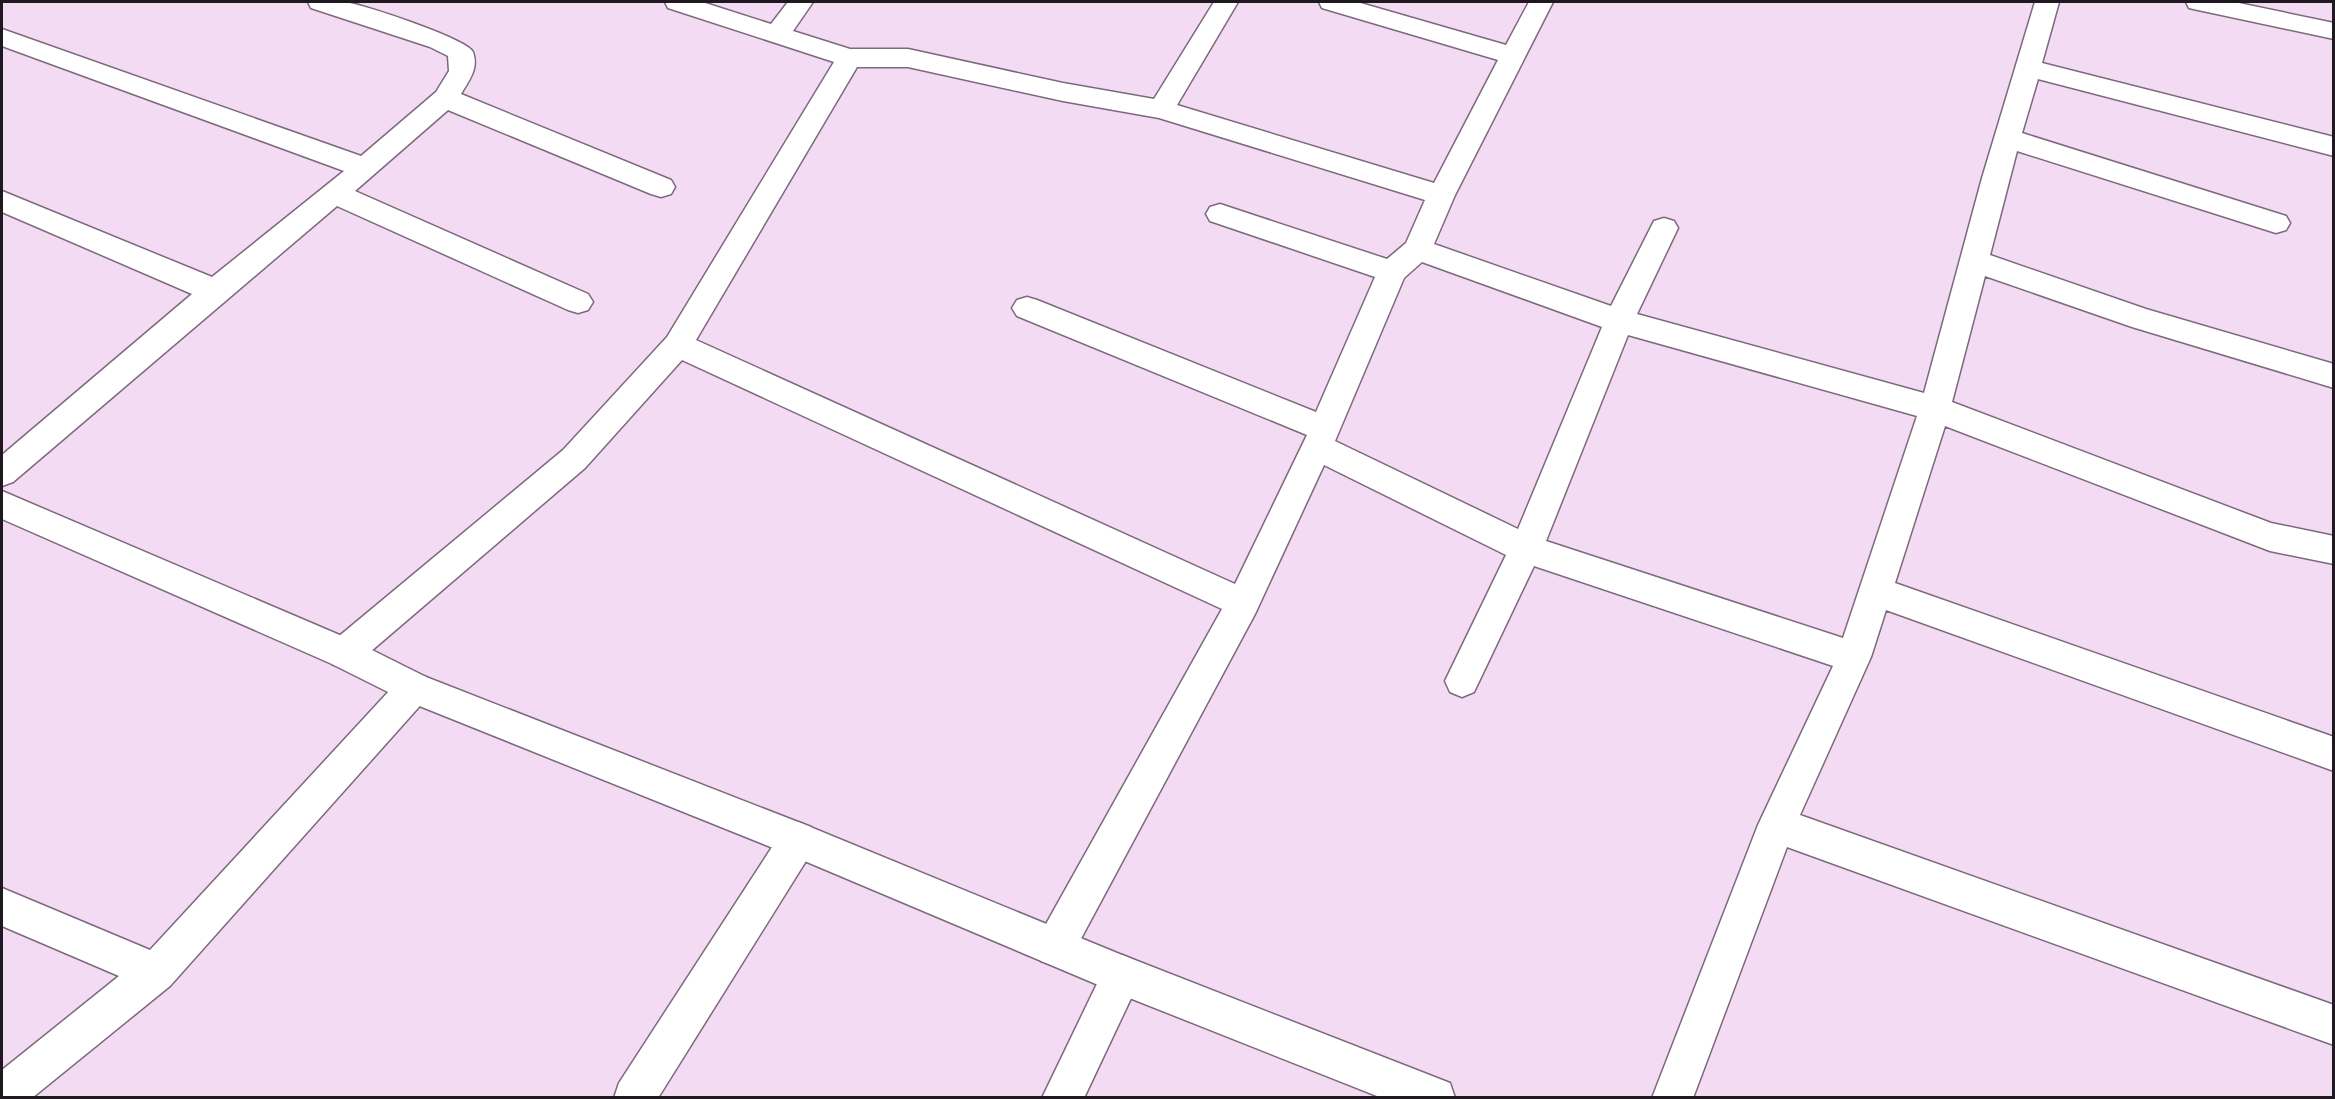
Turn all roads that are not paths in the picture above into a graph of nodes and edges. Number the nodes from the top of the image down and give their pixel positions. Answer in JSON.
{"nodes":[{"id":1,"x":320,"y":2,"type":"edge"},
{"id":2,"x":677,"y":2,"type":"edge"},
{"id":3,"x":801,"y":2,"type":"edge"},
{"id":4,"x":1226,"y":2,"type":"edge"},
{"id":5,"x":1331,"y":2,"type":"edge"},
{"id":6,"x":1541,"y":2,"type":"edge"},
{"id":7,"x":2047,"y":2,"type":"edge"},
{"id":8,"x":2198,"y":2,"type":"edge"},
{"id":9,"x":2334,"y":31,"type":"edge"},
{"id":10,"x":777,"y":34,"type":"junction"},
{"id":11,"x":2,"y":37,"type":"edge"},
{"id":12,"x":1513,"y":56,"type":"junction"},
{"id":13,"x":849,"y":58,"type":"junction"},
{"id":14,"x":2028,"y":68,"type":"junction"},
{"id":15,"x":445,"y":98,"type":"junction"},
{"id":16,"x":1161,"y":109,"type":"junction"},
{"id":17,"x":2008,"y":138,"type":"junction"},
{"id":18,"x":2334,"y":147,"type":"edge"},
{"id":19,"x":365,"y":168,"type":"junction"},
{"id":20,"x":661,"y":187,"type":"dead end"},
{"id":21,"x":333,"y":194,"type":"junction"},
{"id":22,"x":1441,"y":195,"type":"junction"},
{"id":23,"x":2,"y":201,"type":"edge"},
{"id":24,"x":1220,"y":214,"type":"dead end"},
{"id":25,"x":2276,"y":223,"type":"dead end"},
{"id":26,"x":1664,"y":228,"type":"dead end"},
{"id":27,"x":1418,"y":249,"type":"junction"},
{"id":28,"x":1974,"y":261,"type":"junction"},
{"id":29,"x":1392,"y":272,"type":"junction"},
{"id":30,"x":215,"y":291,"type":"junction"},
{"id":31,"x":578,"y":302,"type":"dead end"},
{"id":32,"x":1027,"y":308,"type":"dead end"},
{"id":33,"x":1619,"y":321,"type":"junction"},
{"id":34,"x":678,"y":345,"type":"junction"},
{"id":35,"x":2334,"y":376,"type":"edge"},
{"id":36,"x":1935,"y":409,"type":"junction"},
{"id":37,"x":1321,"y":438,"type":"junction"},
{"id":38,"x":2,"y":473,"type":"edge"},
{"id":39,"x":2,"y":505,"type":"edge"},
{"id":40,"x":1526,"y":549,"type":"junction"},
{"id":41,"x":2334,"y":550,"type":"edge"},
{"id":42,"x":1876,"y":591,"type":"junction"},
{"id":43,"x":1243,"y":603,"type":"junction"},
{"id":44,"x":344,"y":653,"type":"junction"},
{"id":45,"x":1854,"y":657,"type":"junction"},
{"id":46,"x":1462,"y":681,"type":"dead end"},
{"id":47,"x":414,"y":688,"type":"junction"},
{"id":48,"x":2334,"y":754,"type":"edge"},
{"id":49,"x":1777,"y":825,"type":"junction"},
{"id":50,"x":798,"y":840,"type":"junction"},
{"id":51,"x":2,"y":907,"type":"edge"},
{"id":52,"x":1055,"y":946,"type":"junction"},
{"id":53,"x":156,"y":972,"type":"junction"},
{"id":54,"x":1122,"y":975,"type":"junction"},
{"id":55,"x":2334,"y":1025,"type":"edge"},
{"id":56,"x":2,"y":1094,"type":"edge"},
{"id":57,"x":634,"y":1098,"type":"edge"},
{"id":58,"x":1062,"y":1098,"type":"edge"},
{"id":59,"x":1435,"y":1098,"type":"edge"},
{"id":60,"x":1672,"y":1098,"type":"edge"}],
"edges":[{"from":1,"to":15,"type":"street"},
{"from":2,"to":10,"type":"street"},
{"from":3,"to":10,"type":"street"},
{"from":4,"to":16,"type":"street"},
{"from":5,"to":12,"type":"street"},
{"from":6,"to":12,"type":"street"},
{"from":7,"to":14,"type":"street"},
{"from":8,"to":9,"type":"street"},
{"from":10,"to":13,"type":"street"},
{"from":11,"to":19,"type":"street"},
{"from":12,"to":22,"type":"street"},
{"from":13,"to":16,"type":"street"},
{"from":13,"to":34,"type":"street"},
{"from":14,"to":17,"type":"street"},
{"from":14,"to":18,"type":"street"},
{"from":15,"to":19,"type":"street"},
{"from":15,"to":20,"type":"street"},
{"from":16,"to":22,"type":"street"},
{"from":17,"to":25,"type":"street"},
{"from":17,"to":28,"type":"street"},
{"from":19,"to":21,"type":"street"},
{"from":21,"to":30,"type":"street"},
{"from":21,"to":31,"type":"street"},
{"from":22,"to":27,"type":"street"},
{"from":23,"to":30,"type":"street"},
{"from":24,"to":29,"type":"street"},
{"from":26,"to":33,"type":"street"},
{"from":27,"to":29,"type":"street"},
{"from":27,"to":33,"type":"street"},
{"from":28,"to":35,"type":"street"},
{"from":28,"to":36,"type":"street"},
{"from":29,"to":37,"type":"street"},
{"from":30,"to":38,"type":"street"},
{"from":32,"to":37,"type":"street"},
{"from":33,"to":36,"type":"street"},
{"from":33,"to":40,"type":"street"},
{"from":34,"to":43,"type":"street"},
{"from":34,"to":44,"type":"street"},
{"from":36,"to":41,"type":"street"},
{"from":36,"to":42,"type":"street"},
{"from":37,"to":40,"type":"street"},
{"from":37,"to":43,"type":"street"},
{"from":39,"to":44,"type":"street"},
{"from":40,"to":45,"type":"street"},
{"from":40,"to":46,"type":"street"},
{"from":42,"to":45,"type":"street"},
{"from":42,"to":48,"type":"street"},
{"from":43,"to":52,"type":"street"},
{"from":44,"to":47,"type":"street"},
{"from":45,"to":49,"type":"street"},
{"from":47,"to":50,"type":"street"},
{"from":47,"to":53,"type":"street"},
{"from":49,"to":55,"type":"street"},
{"from":49,"to":60,"type":"street"},
{"from":50,"to":52,"type":"street"},
{"from":50,"to":57,"type":"street"},
{"from":51,"to":53,"type":"street"},
{"from":52,"to":54,"type":"street"},
{"from":53,"to":56,"type":"street"},
{"from":54,"to":58,"type":"street"},
{"from":54,"to":59,"type":"street"}]}
